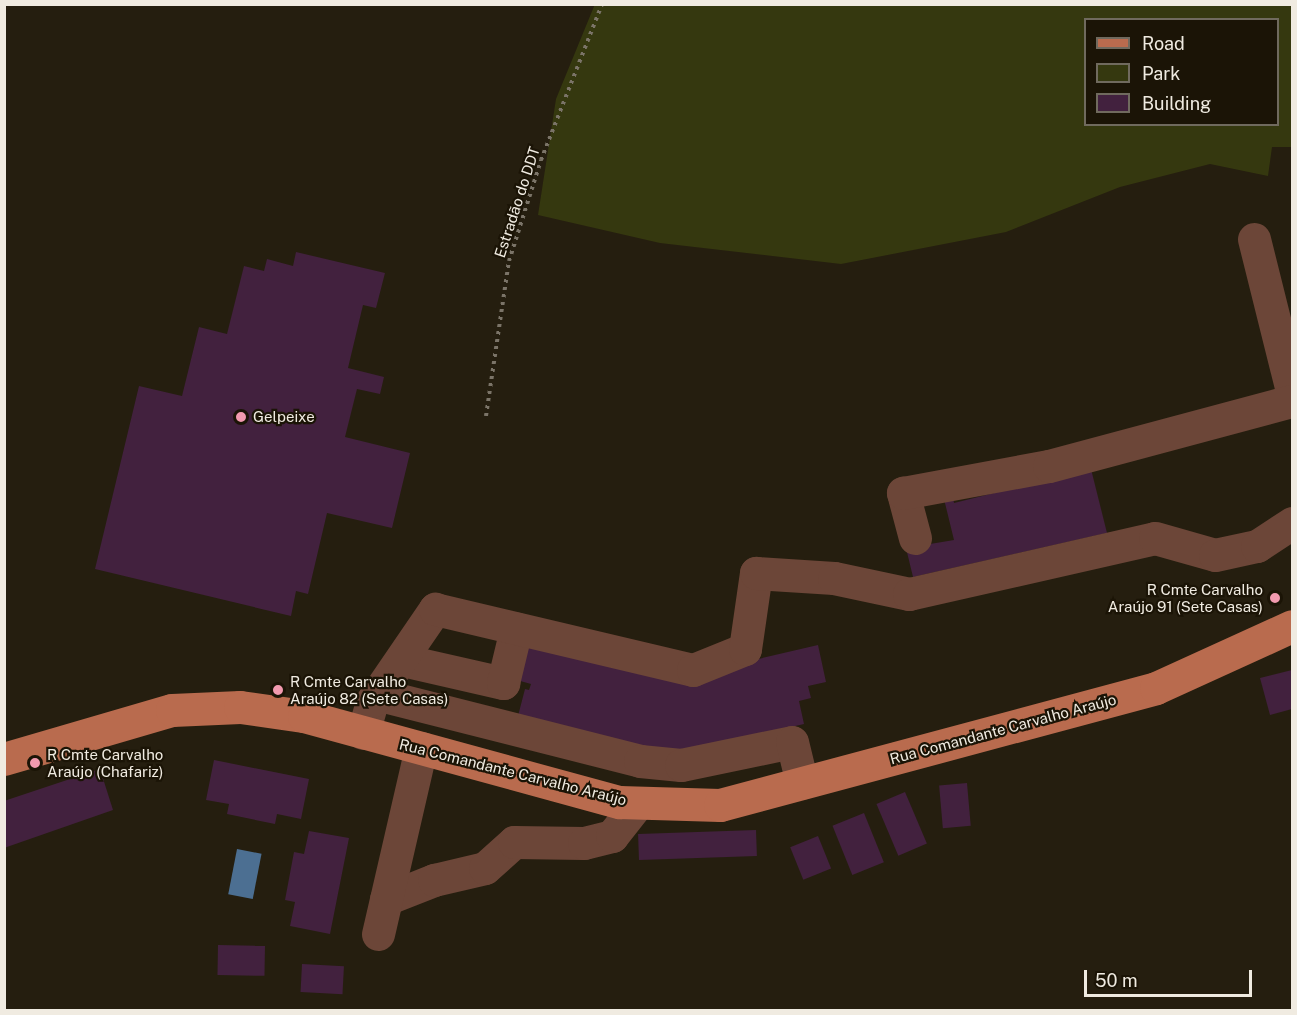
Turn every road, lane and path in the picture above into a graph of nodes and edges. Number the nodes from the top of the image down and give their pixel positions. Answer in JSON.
{"nodes":[{"id":1,"x":603,"y":4,"type":"edge"},
{"id":2,"x":1254,"y":238,"type":"dead end"},
{"id":3,"x":1293,"y":391,"type":"edge"},
{"id":4,"x":1293,"y":401,"type":"edge"},
{"id":5,"x":486,"y":416,"type":"dead end"},
{"id":6,"x":1293,"y":523,"type":"edge"},
{"id":7,"x":915,"y":538,"type":"dead end"},
{"id":8,"x":1293,"y":626,"type":"edge"},
{"id":9,"x":516,"y":629,"type":"junction"},
{"id":10,"x":402,"y":660,"type":"junction"},
{"id":11,"x":376,"y":694,"type":"junction"},
{"id":12,"x":363,"y":733,"type":"junction"},
{"id":13,"x":421,"y":748,"type":"junction"},
{"id":14,"x":4,"y":759,"type":"edge"},
{"id":15,"x":802,"y":783,"type":"junction"},
{"id":16,"x":638,"y":803,"type":"junction"},
{"id":17,"x":386,"y":899,"type":"junction"},
{"id":18,"x":378,"y":934,"type":"dead end"}],
"edges":[{"from":1,"to":5,"type":"path","name":"Estradão do DDT"},
{"from":2,"to":3,"type":"street"},
{"from":4,"to":7,"type":"street"},
{"from":6,"to":9,"type":"street"},
{"from":8,"to":15,"type":"main road","name":"Rua Comandante Carvalho Araújo"},
{"from":9,"to":10,"type":"street"},
{"from":9,"to":10,"type":"street"},
{"from":10,"to":11,"type":"street"},
{"from":11,"to":12,"type":"street"},
{"from":11,"to":15,"type":"street"},
{"from":12,"to":13,"type":"main road","name":"Rua Comandante Carvalho Araújo"},
{"from":12,"to":14,"type":"main road","name":"Rua Comandante Carvalho Araújo"},
{"from":13,"to":16,"type":"main road","name":"Rua Comandante Carvalho Araújo"},
{"from":13,"to":17,"type":"street"},
{"from":15,"to":16,"type":"main road","name":"Rua Comandante Carvalho Araújo"},
{"from":16,"to":17,"type":"street"},
{"from":17,"to":18,"type":"street"}]}
